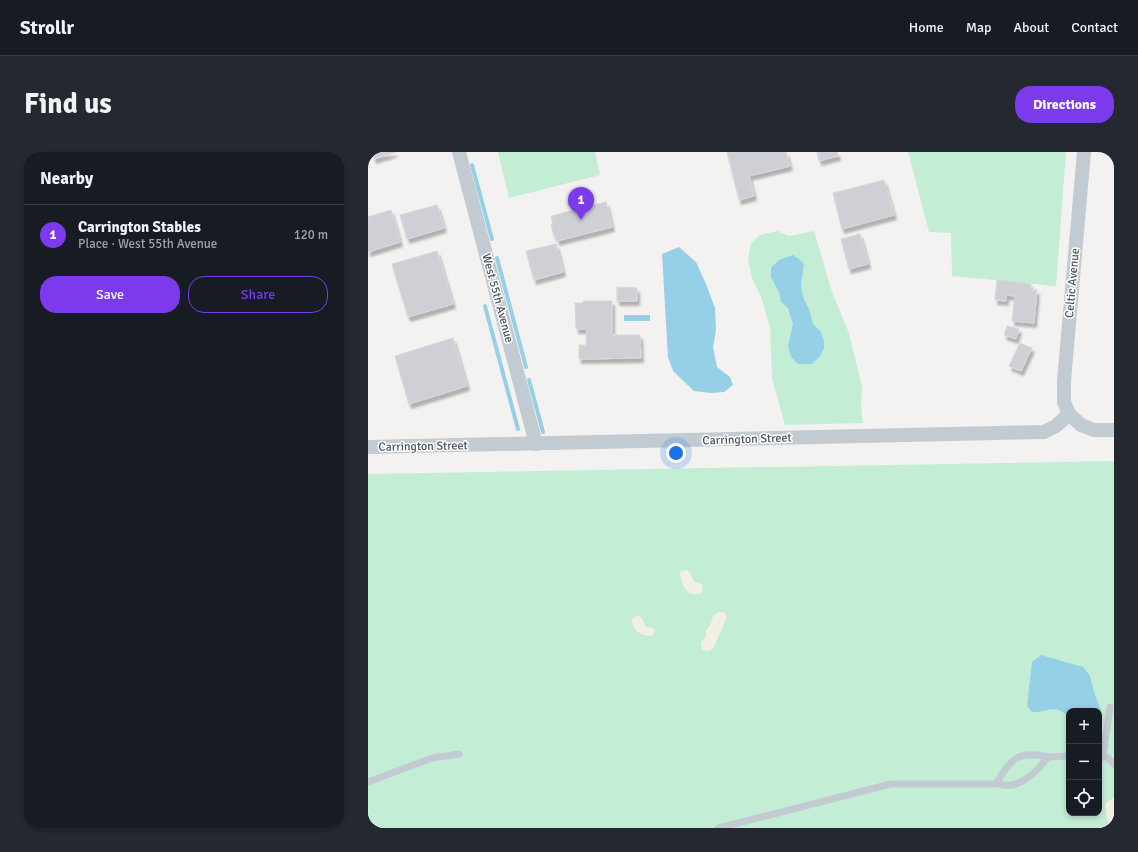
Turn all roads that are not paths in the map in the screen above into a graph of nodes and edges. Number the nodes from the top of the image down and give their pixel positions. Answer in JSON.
{"nodes":[{"id":1,"x":459,"y":152,"type":"edge"},
{"id":2,"x":1084,"y":152,"type":"edge"},
{"id":3,"x":1069,"y":414,"type":"junction"},
{"id":4,"x":1114,"y":430,"type":"edge"},
{"id":5,"x":536,"y":444,"type":"junction"},
{"id":6,"x":368,"y":447,"type":"edge"},
{"id":7,"x":1110,"y":707,"type":"dead end"},
{"id":8,"x":1102,"y":751,"type":"edge"},
{"id":9,"x":459,"y":754,"type":"dead end"},
{"id":10,"x":1066,"y":756,"type":"edge"},
{"id":11,"x":1048,"y":757,"type":"junction"},
{"id":12,"x":1102,"y":757,"type":"edge"},
{"id":13,"x":1114,"y":764,"type":"edge"},
{"id":14,"x":368,"y":782,"type":"edge"},
{"id":15,"x":996,"y":784,"type":"junction"},
{"id":16,"x":718,"y":828,"type":"edge"}],
"edges":[{"from":1,"to":5,"type":"street","name":"West 55th Avenue"},
{"from":2,"to":3,"type":"street","name":"Celtic Avenue"},
{"from":3,"to":4,"type":"street"},
{"from":3,"to":5,"type":"street","name":"Carrington Street"},
{"from":5,"to":6,"type":"street","name":"Carrington Street"},
{"from":7,"to":8,"type":"lane"},
{"from":9,"to":14,"type":"lane"},
{"from":10,"to":11,"type":"lane"},
{"from":11,"to":15,"type":"lane"},
{"from":11,"to":15,"type":"lane"},
{"from":12,"to":13,"type":"lane"},
{"from":15,"to":16,"type":"lane"}]}
